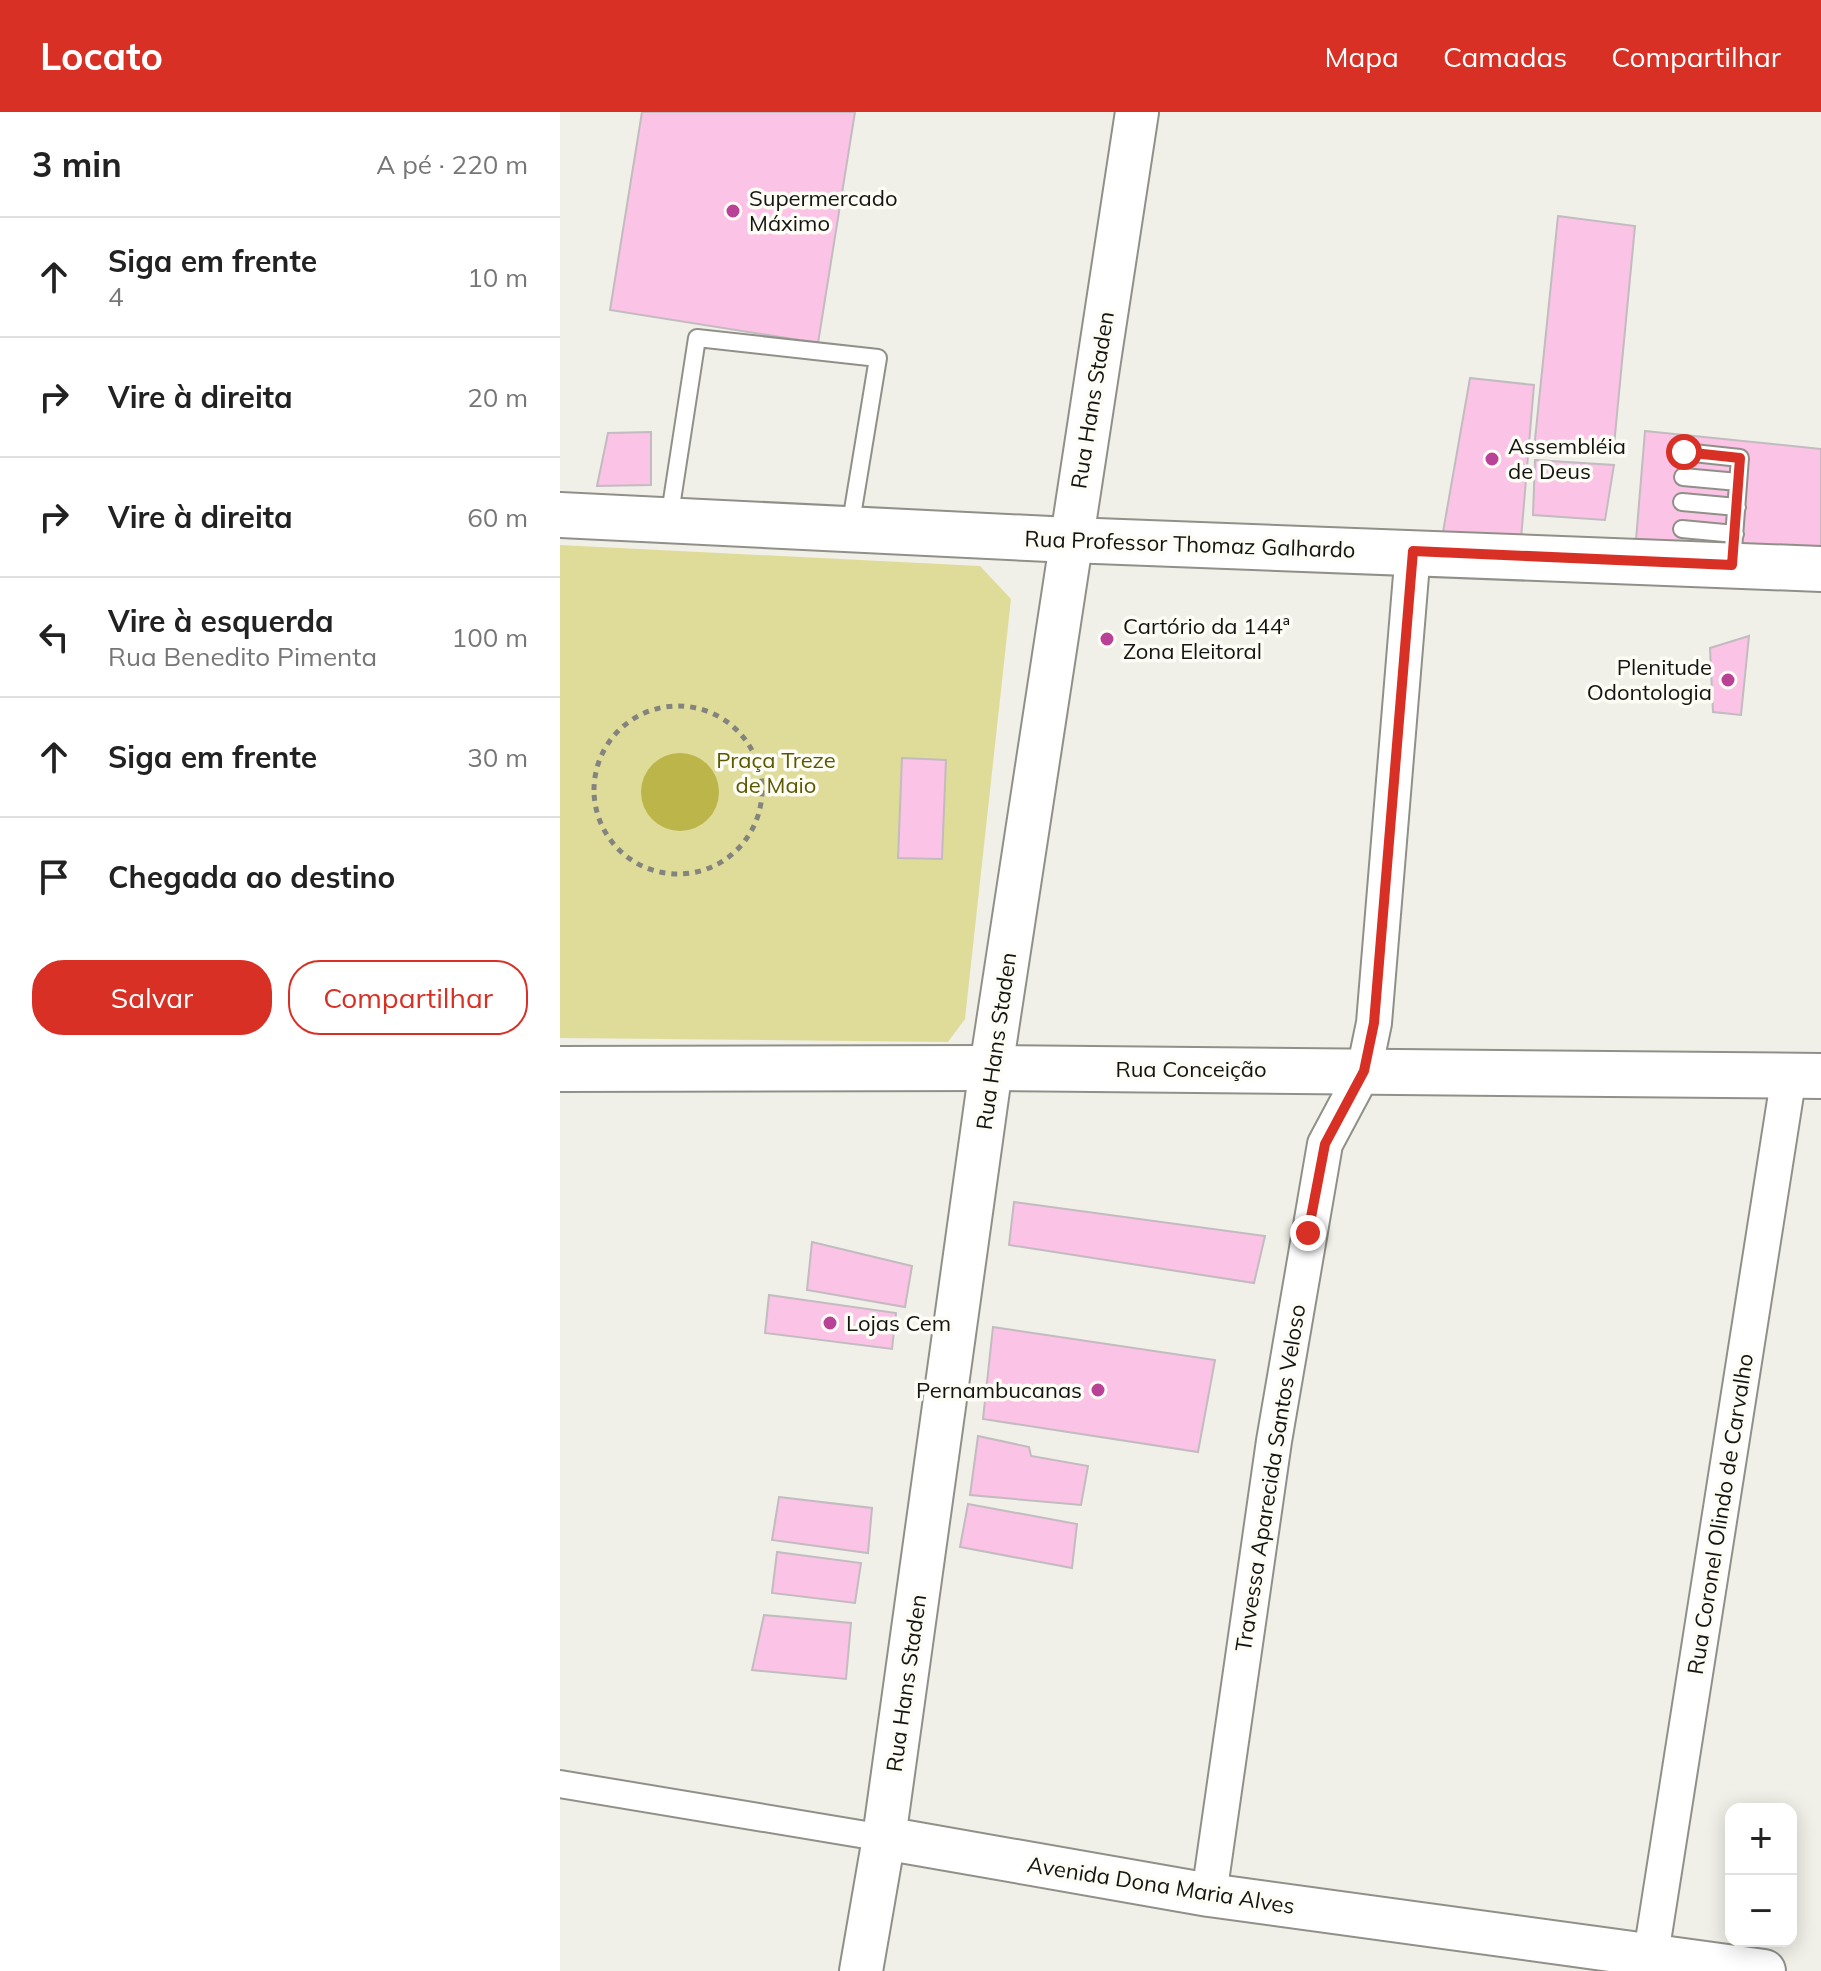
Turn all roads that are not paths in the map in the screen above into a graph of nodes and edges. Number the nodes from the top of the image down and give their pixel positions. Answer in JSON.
{"nodes":[{"id":1,"x":1137,"y":112,"type":"edge"},
{"id":2,"x":1684,"y":452,"type":"dead end"},
{"id":3,"x":1683,"y":477,"type":"dead end"},
{"id":4,"x":1738,"y":482,"type":"junction"},
{"id":5,"x":1682,"y":502,"type":"dead end"},
{"id":6,"x":1737,"y":507,"type":"junction"},
{"id":7,"x":560,"y":515,"type":"edge"},
{"id":8,"x":669,"y":520,"type":"junction"},
{"id":9,"x":1682,"y":529,"type":"dead end"},
{"id":10,"x":850,"y":530,"type":"junction"},
{"id":11,"x":1070,"y":540,"type":"junction"},
{"id":12,"x":1733,"y":550,"type":"junction"},
{"id":13,"x":1413,"y":551,"type":"junction"},
{"id":14,"x":1821,"y":569,"type":"edge"},
{"id":15,"x":991,"y":1068,"type":"junction"},
{"id":16,"x":560,"y":1069,"type":"edge"},
{"id":17,"x":1364,"y":1071,"type":"junction"},
{"id":18,"x":1805,"y":1076,"type":"edge"},
{"id":19,"x":560,"y":1784,"type":"edge"},
{"id":20,"x":884,"y":1838,"type":"junction"},
{"id":21,"x":1209,"y":1895,"type":"junction"},
{"id":22,"x":1651,"y":1954,"type":"junction"},
{"id":23,"x":861,"y":1971,"type":"edge"},
{"id":24,"x":1764,"y":1971,"type":"edge"}],
"edges":[{"from":1,"to":11,"type":"street","name":"Rua Hans Staden"},
{"from":2,"to":4,"type":"lane"},
{"from":3,"to":4,"type":"lane"},
{"from":4,"to":6,"type":"lane"},
{"from":5,"to":6,"type":"lane"},
{"from":6,"to":12,"type":"lane"},
{"from":7,"to":8,"type":"main road","name":"Rua Professor Thomaz Galhardo"},
{"from":8,"to":10,"type":"main road","name":"Rua Professor Thomaz Galhardo"},
{"from":8,"to":10,"type":"lane"},
{"from":9,"to":12,"type":"lane"},
{"from":10,"to":11,"type":"main road","name":"Rua Professor Thomaz Galhardo"},
{"from":11,"to":13,"type":"main road","name":"Rua Professor Thomaz Galhardo"},
{"from":11,"to":15,"type":"street","name":"Rua Hans Staden"},
{"from":12,"to":13,"type":"main road","name":"Rua Professor Thomaz Galhardo"},
{"from":12,"to":14,"type":"main road","name":"Rua Professor Thomaz Galhardo"},
{"from":13,"to":17,"type":"street","name":"Travessa Aparecida Santos Veloso"},
{"from":15,"to":16,"type":"main road","name":"Rua Conceição"},
{"from":15,"to":17,"type":"main road","name":"Rua Conceição"},
{"from":15,"to":20,"type":"street","name":"Rua Hans Staden"},
{"from":17,"to":18,"type":"main road","name":"Rua Conceição"},
{"from":17,"to":21,"type":"street","name":"Travessa Aparecida Santos Veloso"},
{"from":18,"to":22,"type":"street","name":"Rua Coronel Olindo de Carvalho"},
{"from":19,"to":20,"type":"street","name":"Avenida Dona Maria Alves"},
{"from":20,"to":21,"type":"street","name":"Avenida Dona Maria Alves"},
{"from":20,"to":23,"type":"street","name":"Rua Hans Staden"},
{"from":21,"to":22,"type":"street","name":"Avenida Dona Maria Alves"},
{"from":22,"to":24,"type":"street","name":"Avenida Dona Maria Alves"}]}
